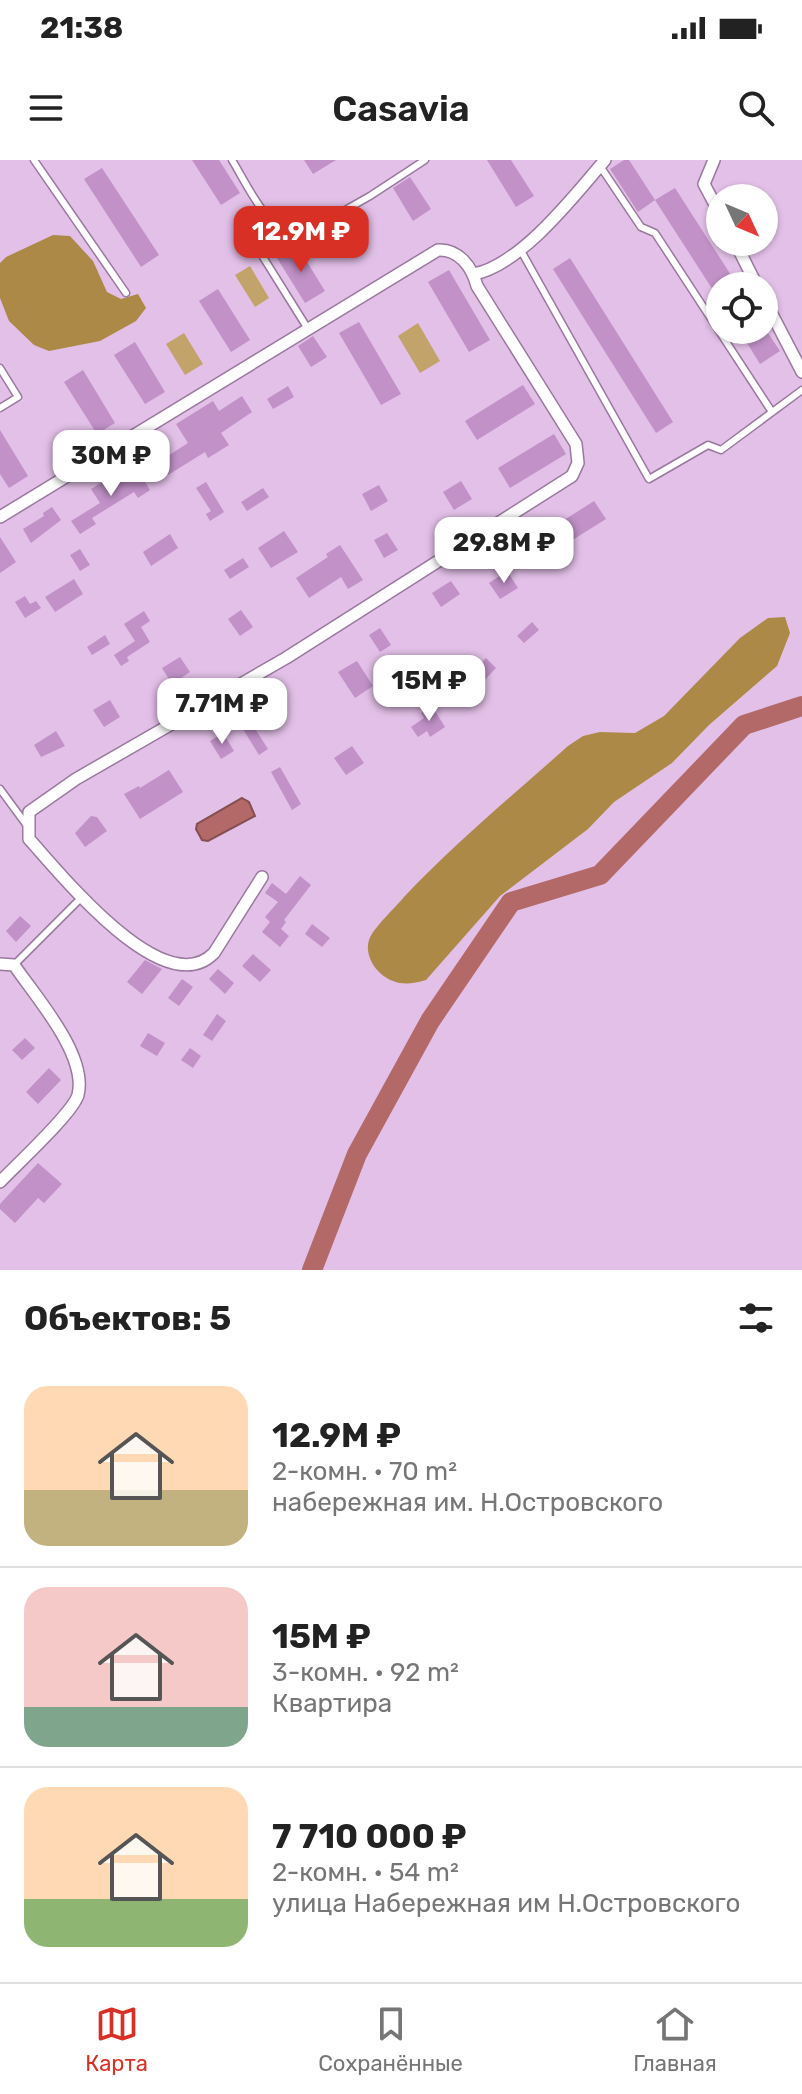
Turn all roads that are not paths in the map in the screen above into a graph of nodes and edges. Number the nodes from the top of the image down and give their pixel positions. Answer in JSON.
{"nodes":[{"id":1,"x":34,"y":160,"type":"edge"},
{"id":2,"x":232,"y":160,"type":"edge"},
{"id":3,"x":425,"y":160,"type":"edge"},
{"id":4,"x":714,"y":160,"type":"edge"},
{"id":5,"x":602,"y":163,"type":"edge"},
{"id":6,"x":706,"y":188,"type":"edge"},
{"id":7,"x":520,"y":249,"type":"junction"},
{"id":8,"x":263,"y":257,"type":"dead end"},
{"id":9,"x":474,"y":274,"type":"junction"},
{"id":10,"x":126,"y":293,"type":"dead end"},
{"id":11,"x":778,"y":326,"type":"edge"},
{"id":12,"x":308,"y":329,"type":"junction"},
{"id":13,"x":0,"y":368,"type":"edge"},
{"id":14,"x":802,"y":372,"type":"edge"},
{"id":15,"x":802,"y":390,"type":"edge"},
{"id":16,"x":0,"y":408,"type":"edge"},
{"id":17,"x":772,"y":412,"type":"junction"},
{"id":18,"x":0,"y":517,"type":"edge"},
{"id":19,"x":0,"y":789,"type":"edge"},
{"id":20,"x":28,"y":827,"type":"junction"},
{"id":21,"x":262,"y":877,"type":"dead end"},
{"id":22,"x":82,"y":897,"type":"junction"},
{"id":23,"x":0,"y":964,"type":"edge"},
{"id":24,"x":14,"y":965,"type":"junction"},
{"id":25,"x":0,"y":1182,"type":"edge"}],
"edges":[{"from":1,"to":10,"type":"lane"},
{"from":2,"to":3,"type":"lane"},
{"from":4,"to":6,"type":"street"},
{"from":5,"to":7,"type":"street"},
{"from":5,"to":17,"type":"lane"},
{"from":7,"to":9,"type":"street"},
{"from":7,"to":17,"type":"lane"},
{"from":8,"to":12,"type":"lane"},
{"from":9,"to":12,"type":"street"},
{"from":9,"to":20,"type":"street"},
{"from":11,"to":14,"type":"street"},
{"from":12,"to":18,"type":"street"},
{"from":13,"to":16,"type":"lane"},
{"from":15,"to":17,"type":"lane"},
{"from":19,"to":20,"type":"lane"},
{"from":20,"to":22,"type":"street"},
{"from":21,"to":22,"type":"street"},
{"from":22,"to":24,"type":"lane"},
{"from":23,"to":24,"type":"street"},
{"from":24,"to":25,"type":"street"}]}
